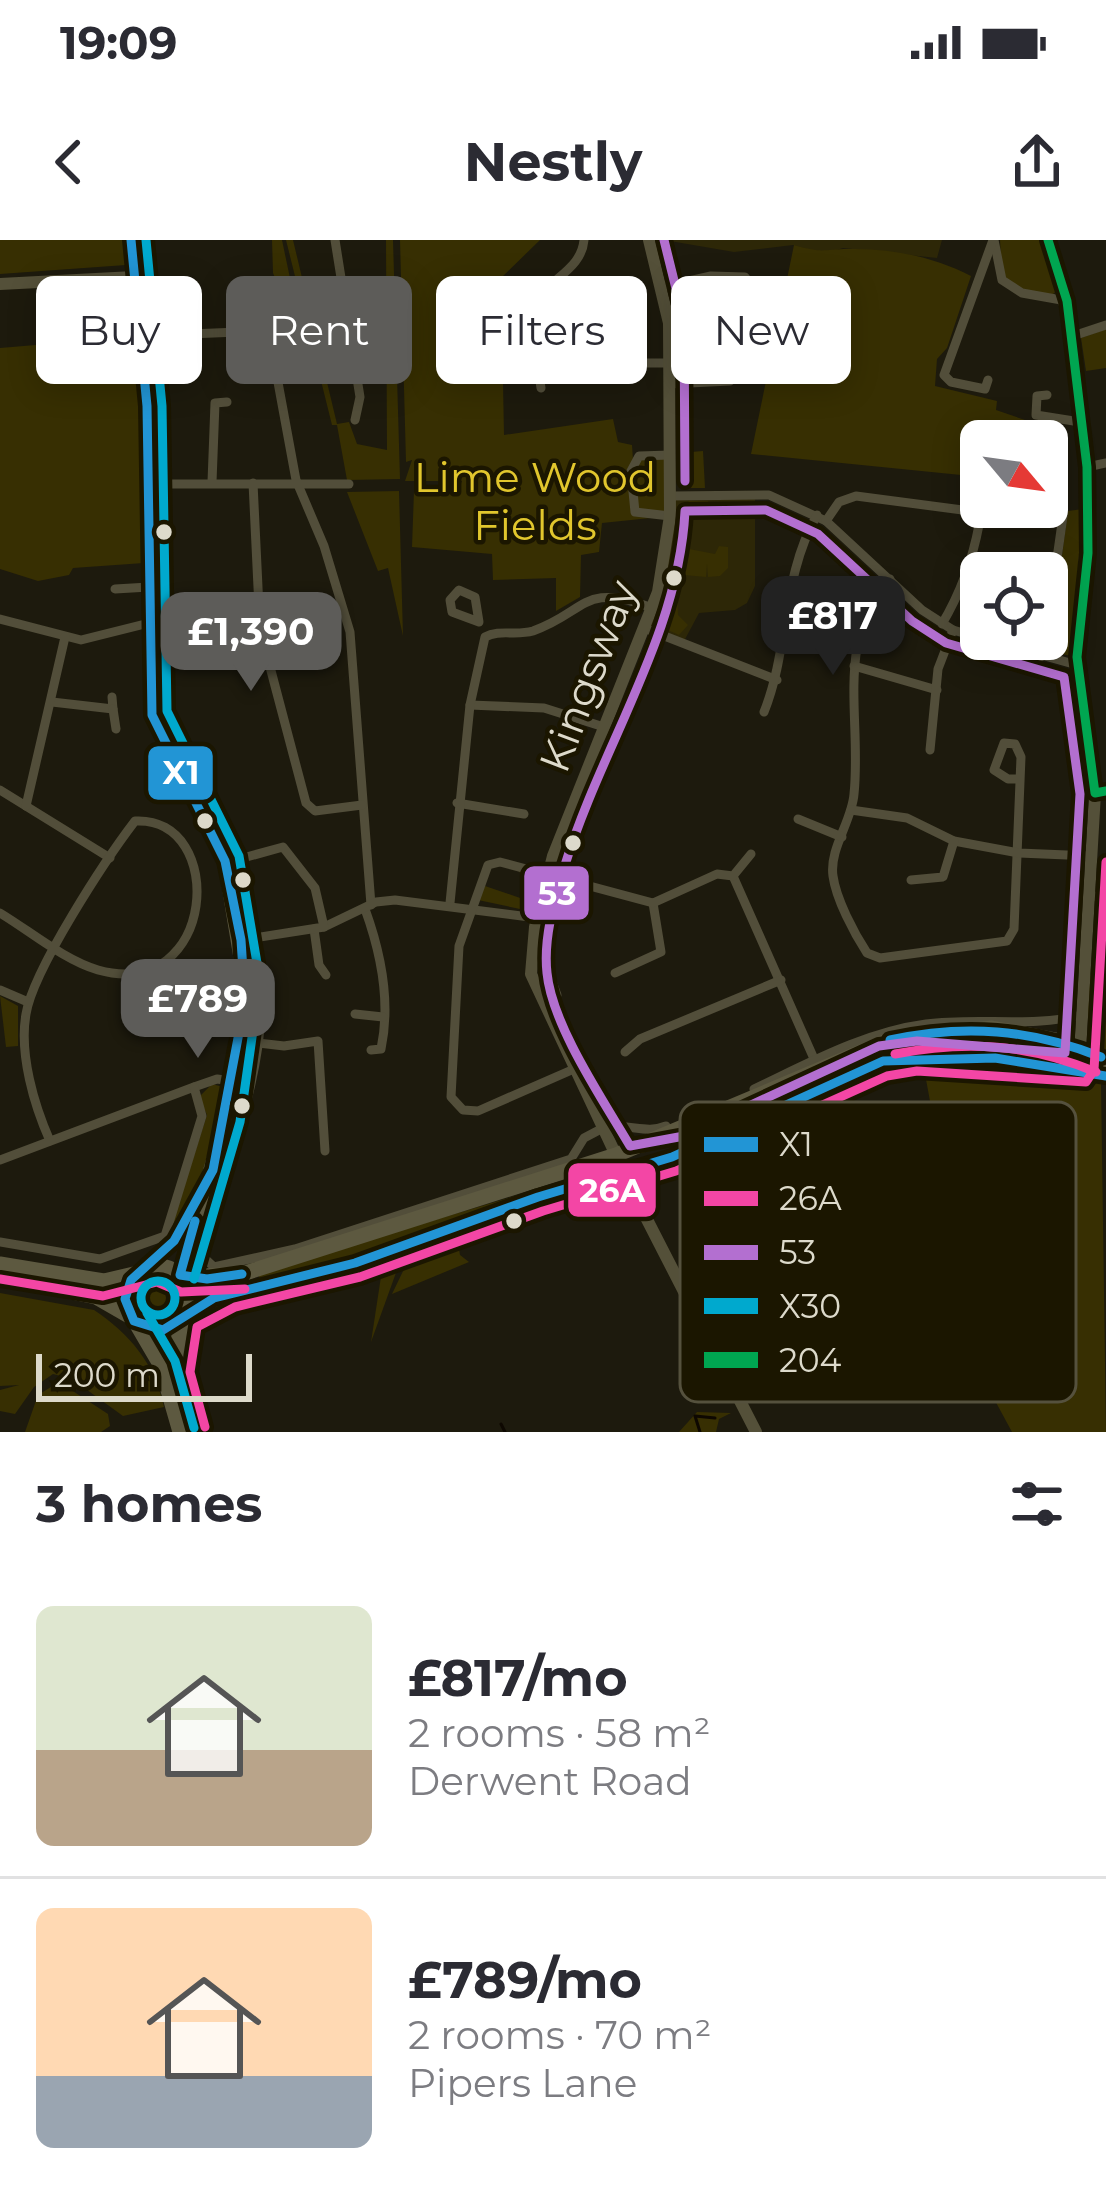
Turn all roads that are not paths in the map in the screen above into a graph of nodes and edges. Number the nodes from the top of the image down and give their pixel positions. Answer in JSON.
{"nodes":[{"id":1,"x":130,"y":240,"type":"edge"},
{"id":2,"x":335,"y":240,"type":"edge"},
{"id":3,"x":584,"y":240,"type":"edge"},
{"id":4,"x":649,"y":240,"type":"edge"},
{"id":5,"x":994,"y":240,"type":"edge"},
{"id":6,"x":1048,"y":240,"type":"edge"},
{"id":7,"x":134,"y":276,"type":"edge"},
{"id":8,"x":563,"y":276,"type":"edge"},
{"id":9,"x":36,"y":282,"type":"edge"},
{"id":10,"x":0,"y":284,"type":"edge"},
{"id":11,"x":662,"y":287,"type":"junction"},
{"id":12,"x":1067,"y":302,"type":"junction"},
{"id":13,"x":1106,"y":325,"type":"edge"},
{"id":14,"x":202,"y":334,"type":"edge"},
{"id":15,"x":1072,"y":336,"type":"junction"},
{"id":16,"x":647,"y":363,"type":"edge"},
{"id":17,"x":670,"y":363,"type":"junction"},
{"id":18,"x":988,"y":380,"type":"dead end"},
{"id":19,"x":144,"y":384,"type":"edge"},
{"id":20,"x":541,"y":384,"type":"edge"},
{"id":21,"x":669,"y":384,"type":"junction"},
{"id":22,"x":541,"y":388,"type":"dead end"},
{"id":23,"x":1047,"y":395,"type":"dead end"},
{"id":24,"x":227,"y":403,"type":"dead end"},
{"id":25,"x":355,"y":420,"type":"dead end"},
{"id":26,"x":1080,"y":422,"type":"junction"},
{"id":27,"x":670,"y":455,"type":"junction"},
{"id":28,"x":1106,"y":464,"type":"edge"},
{"id":29,"x":1087,"y":467,"type":"junction"},
{"id":30,"x":212,"y":482,"type":"junction"},
{"id":31,"x":253,"y":483,"type":"junction"},
{"id":32,"x":148,"y":484,"type":"junction"},
{"id":33,"x":350,"y":484,"type":"dead end"},
{"id":34,"x":299,"y":487,"type":"junction"},
{"id":35,"x":671,"y":496,"type":"junction"},
{"id":36,"x":670,"y":516,"type":"junction"},
{"id":37,"x":821,"y":518,"type":"junction"},
{"id":38,"x":890,"y":579,"type":"junction"},
{"id":39,"x":149,"y":587,"type":"junction"},
{"id":40,"x":115,"y":589,"type":"dead end"},
{"id":41,"x":652,"y":608,"type":"junction"},
{"id":42,"x":0,"y":619,"type":"edge"},
{"id":43,"x":479,"y":622,"type":"dead end"},
{"id":44,"x":149,"y":623,"type":"junction"},
{"id":45,"x":942,"y":624,"type":"junction"},
{"id":46,"x":644,"y":628,"type":"junction"},
{"id":47,"x":953,"y":631,"type":"junction"},
{"id":48,"x":491,"y":632,"type":"junction"},
{"id":49,"x":960,"y":633,"type":"edge"},
{"id":50,"x":65,"y":637,"type":"junction"},
{"id":51,"x":1054,"y":660,"type":"edge"},
{"id":52,"x":1077,"y":665,"type":"junction"},
{"id":53,"x":854,"y":666,"type":"junction"},
{"id":54,"x":776,"y":680,"type":"junction"},
{"id":55,"x":937,"y":690,"type":"junction"},
{"id":56,"x":52,"y":702,"type":"junction"},
{"id":57,"x":470,"y":705,"type":"junction"},
{"id":58,"x":764,"y":712,"type":"dead end"},
{"id":59,"x":604,"y":728,"type":"junction"},
{"id":60,"x":116,"y":729,"type":"dead end"},
{"id":61,"x":930,"y":750,"type":"dead end"},
{"id":62,"x":1020,"y":778,"type":"dead end"},
{"id":63,"x":0,"y":790,"type":"edge"},
{"id":64,"x":1101,"y":792,"type":"edge"},
{"id":65,"x":457,"y":803,"type":"junction"},
{"id":66,"x":362,"y":805,"type":"junction"},
{"id":67,"x":26,"y":806,"type":"junction"},
{"id":68,"x":851,"y":810,"type":"junction"},
{"id":69,"x":524,"y":814,"type":"dead end"},
{"id":70,"x":798,"y":819,"type":"dead end"},
{"id":71,"x":842,"y":836,"type":"junction"},
{"id":72,"x":954,"y":841,"type":"junction"},
{"id":73,"x":1019,"y":853,"type":"junction"},
{"id":74,"x":751,"y":854,"type":"dead end"},
{"id":75,"x":1091,"y":856,"type":"junction"},
{"id":76,"x":110,"y":857,"type":"junction"},
{"id":77,"x":734,"y":876,"type":"junction"},
{"id":78,"x":546,"y":877,"type":"junction"},
{"id":79,"x":912,"y":879,"type":"dead end"},
{"id":80,"x":1090,"y":896,"type":"junction"},
{"id":81,"x":1106,"y":897,"type":"edge"},
{"id":82,"x":450,"y":903,"type":"junction"},
{"id":83,"x":653,"y":903,"type":"junction"},
{"id":84,"x":472,"y":906,"type":"junction"},
{"id":85,"x":368,"y":907,"type":"junction"},
{"id":86,"x":0,"y":913,"type":"edge"},
{"id":87,"x":542,"y":922,"type":"junction"},
{"id":88,"x":319,"y":928,"type":"junction"},
{"id":89,"x":249,"y":939,"type":"junction"},
{"id":90,"x":58,"y":948,"type":"junction"},
{"id":91,"x":615,"y":973,"type":"dead end"},
{"id":92,"x":326,"y":975,"type":"dead end"},
{"id":93,"x":781,"y":980,"type":"junction"},
{"id":94,"x":0,"y":990,"type":"edge"},
{"id":95,"x":552,"y":992,"type":"dead end"},
{"id":96,"x":28,"y":1002,"type":"junction"},
{"id":97,"x":356,"y":1015,"type":"dead end"},
{"id":98,"x":1082,"y":1016,"type":"junction"},
{"id":99,"x":383,"y":1017,"type":"junction"},
{"id":100,"x":240,"y":1041,"type":"junction"},
{"id":101,"x":259,"y":1045,"type":"junction"},
{"id":102,"x":1082,"y":1049,"type":"junction"},
{"id":103,"x":371,"y":1050,"type":"dead end"},
{"id":104,"x":625,"y":1052,"type":"dead end"},
{"id":105,"x":1106,"y":1060,"type":"edge"},
{"id":106,"x":815,"y":1061,"type":"junction"},
{"id":107,"x":574,"y":1069,"type":"junction"},
{"id":108,"x":1078,"y":1069,"type":"junction"},
{"id":109,"x":1106,"y":1076,"type":"edge"},
{"id":110,"x":232,"y":1081,"type":"junction"},
{"id":111,"x":194,"y":1087,"type":"junction"},
{"id":112,"x":721,"y":1102,"type":"edge"},
{"id":113,"x":753,"y":1102,"type":"edge"},
{"id":114,"x":792,"y":1102,"type":"edge"},
{"id":115,"x":680,"y":1120,"type":"edge"},
{"id":116,"x":604,"y":1129,"type":"junction"},
{"id":117,"x":680,"y":1136,"type":"edge"},
{"id":118,"x":50,"y":1141,"type":"junction"},
{"id":119,"x":325,"y":1151,"type":"dead end"},
{"id":120,"x":680,"y":1152,"type":"edge"},
{"id":121,"x":0,"y":1160,"type":"edge"},
{"id":122,"x":622,"y":1163,"type":"junction"},
{"id":123,"x":213,"y":1170,"type":"junction"},
{"id":124,"x":606,"y":1177,"type":"junction"},
{"id":125,"x":637,"y":1200,"type":"junction"},
{"id":126,"x":198,"y":1210,"type":"junction"},
{"id":127,"x":0,"y":1242,"type":"edge"},
{"id":128,"x":188,"y":1242,"type":"junction"},
{"id":129,"x":0,"y":1264,"type":"edge"},
{"id":130,"x":141,"y":1271,"type":"junction"},
{"id":131,"x":181,"y":1276,"type":"junction"},
{"id":132,"x":0,"y":1277,"type":"edge"},
{"id":133,"x":680,"y":1284,"type":"edge"},
{"id":134,"x":230,"y":1293,"type":"junction"},
{"id":135,"x":183,"y":1318,"type":"junction"},
{"id":136,"x":133,"y":1319,"type":"junction"},
{"id":137,"x":741,"y":1402,"type":"edge"},
{"id":138,"x":180,"y":1432,"type":"edge"},
{"id":139,"x":191,"y":1432,"type":"edge"},
{"id":140,"x":204,"y":1432,"type":"edge"},
{"id":141,"x":756,"y":1432,"type":"edge"}],
"edges":[{"from":1,"to":7,"type":"highway"},
{"from":2,"to":25,"type":"street"},
{"from":3,"to":8,"type":"street"},
{"from":4,"to":11,"type":"street","name":"Kingsway"},
{"from":5,"to":12,"type":"street"},
{"from":5,"to":18,"type":"street"},
{"from":6,"to":12,"type":"street"},
{"from":9,"to":10,"type":"street"},
{"from":11,"to":17,"type":"street","name":"Kingsway"},
{"from":11,"to":21,"type":"street"},
{"from":12,"to":15,"type":"street"},
{"from":13,"to":15,"type":"street"},
{"from":14,"to":34,"type":"street"},
{"from":15,"to":26,"type":"street"},
{"from":16,"to":17,"type":"street"},
{"from":17,"to":21,"type":"street","name":"Kingsway"},
{"from":19,"to":32,"type":"highway"},
{"from":20,"to":22,"type":"street"},
{"from":21,"to":27,"type":"street","name":"Kingsway"},
{"from":23,"to":26,"type":"street"},
{"from":24,"to":30,"type":"street"},
{"from":26,"to":29,"type":"street"},
{"from":27,"to":35,"type":"street","name":"Kingsway"},
{"from":27,"to":36,"type":"street"},
{"from":28,"to":29,"type":"street"},
{"from":29,"to":52,"type":"street"},
{"from":30,"to":31,"type":"street"},
{"from":30,"to":32,"type":"street"},
{"from":31,"to":34,"type":"street"},
{"from":31,"to":66,"type":"street"},
{"from":32,"to":39,"type":"highway"},
{"from":33,"to":34,"type":"street"},
{"from":34,"to":66,"type":"street"},
{"from":35,"to":36,"type":"street","name":"Kingsway"},
{"from":35,"to":37,"type":"street"},
{"from":36,"to":41,"type":"street","name":"Kingsway"},
{"from":37,"to":38,"type":"street"},
{"from":37,"to":45,"type":"street"},
{"from":37,"to":54,"type":"street"},
{"from":38,"to":45,"type":"street"},
{"from":38,"to":53,"type":"street"},
{"from":39,"to":40,"type":"street"},
{"from":39,"to":44,"type":"highway"},
{"from":41,"to":46,"type":"street","name":"Kingsway"},
{"from":41,"to":48,"type":"street"},
{"from":42,"to":50,"type":"street"},
{"from":43,"to":48,"type":"street"},
{"from":44,"to":50,"type":"street"},
{"from":44,"to":89,"type":"highway"},
{"from":45,"to":47,"type":"street"},
{"from":46,"to":54,"type":"street"},
{"from":46,"to":59,"type":"street","name":"Kingsway"},
{"from":47,"to":49,"type":"street"},
{"from":47,"to":55,"type":"street"},
{"from":48,"to":57,"type":"street"},
{"from":50,"to":56,"type":"street"},
{"from":51,"to":52,"type":"street"},
{"from":52,"to":64,"type":"street"},
{"from":53,"to":55,"type":"street"},
{"from":53,"to":68,"type":"street"},
{"from":54,"to":58,"type":"street"},
{"from":55,"to":61,"type":"street"},
{"from":56,"to":60,"type":"street"},
{"from":56,"to":67,"type":"street"},
{"from":57,"to":59,"type":"street"},
{"from":57,"to":65,"type":"street"},
{"from":59,"to":78,"type":"street","name":"Kingsway"},
{"from":62,"to":73,"type":"street"},
{"from":63,"to":67,"type":"street"},
{"from":64,"to":75,"type":"street"},
{"from":65,"to":69,"type":"street"},
{"from":65,"to":82,"type":"street"},
{"from":66,"to":85,"type":"street"},
{"from":67,"to":76,"type":"street"},
{"from":68,"to":71,"type":"street"},
{"from":68,"to":72,"type":"street"},
{"from":70,"to":71,"type":"street"},
{"from":71,"to":73,"type":"street"},
{"from":72,"to":73,"type":"street"},
{"from":72,"to":79,"type":"street"},
{"from":73,"to":75,"type":"street"},
{"from":74,"to":77,"type":"street"},
{"from":75,"to":80,"type":"street"},
{"from":76,"to":90,"type":"street"},
{"from":76,"to":90,"type":"street"},
{"from":77,"to":83,"type":"street"},
{"from":77,"to":93,"type":"street"},
{"from":78,"to":83,"type":"street"},
{"from":78,"to":84,"type":"street"},
{"from":78,"to":87,"type":"street","name":"Kingsway"},
{"from":80,"to":81,"type":"street"},
{"from":80,"to":98,"type":"street"},
{"from":82,"to":84,"type":"street"},
{"from":82,"to":85,"type":"street"},
{"from":83,"to":91,"type":"street"},
{"from":84,"to":87,"type":"street"},
{"from":84,"to":107,"type":"street"},
{"from":85,"to":88,"type":"street"},
{"from":85,"to":99,"type":"street"},
{"from":86,"to":90,"type":"street"},
{"from":87,"to":95,"type":"street"},
{"from":87,"to":107,"type":"street","name":"Kingsway"},
{"from":88,"to":89,"type":"street"},
{"from":88,"to":89,"type":"street"},
{"from":88,"to":92,"type":"street"},
{"from":89,"to":100,"type":"highway"},
{"from":89,"to":101,"type":"street"},
{"from":90,"to":96,"type":"street"},
{"from":93,"to":104,"type":"street"},
{"from":93,"to":106,"type":"street"},
{"from":94,"to":96,"type":"street"},
{"from":96,"to":118,"type":"street"},
{"from":97,"to":99,"type":"street"},
{"from":98,"to":102,"type":"street"},
{"from":98,"to":106,"type":"street"},
{"from":99,"to":103,"type":"street"},
{"from":100,"to":101,"type":"street"},
{"from":100,"to":110,"type":"highway"},
{"from":101,"to":119,"type":"street"},
{"from":101,"to":126,"type":"street"},
{"from":102,"to":105,"type":"highway"},
{"from":102,"to":108,"type":"street"},
{"from":102,"to":113,"type":"highway"},
{"from":106,"to":112,"type":"street"},
{"from":107,"to":116,"type":"street","name":"Kingsway"},
{"from":108,"to":109,"type":"highway"},
{"from":108,"to":114,"type":"highway"},
{"from":110,"to":111,"type":"street"},
{"from":110,"to":123,"type":"highway"},
{"from":111,"to":118,"type":"street"},
{"from":111,"to":127,"type":"street"},
{"from":115,"to":116,"type":"street"},
{"from":116,"to":122,"type":"street","name":"Kingsway"},
{"from":116,"to":128,"type":"street"},
{"from":117,"to":122,"type":"highway"},
{"from":118,"to":121,"type":"street"},
{"from":120,"to":122,"type":"highway"},
{"from":122,"to":124,"type":"highway"},
{"from":122,"to":125,"type":"street","name":"Kingsway"},
{"from":122,"to":131,"type":"highway"},
{"from":123,"to":126,"type":"highway"},
{"from":123,"to":130,"type":"highway"},
{"from":124,"to":125,"type":"street"},
{"from":124,"to":134,"type":"highway"},
{"from":125,"to":133,"type":"street","name":"Kingsway"},
{"from":126,"to":128,"type":"highway"},
{"from":128,"to":131,"type":"highway"},
{"from":129,"to":130,"type":"highway"},
{"from":130,"to":131,"type":"highway"},
{"from":130,"to":136,"type":"highway"},
{"from":131,"to":135,"type":"highway"},
{"from":132,"to":136,"type":"highway"},
{"from":134,"to":135,"type":"highway"},
{"from":134,"to":140,"type":"street"},
{"from":135,"to":136,"type":"highway"},
{"from":135,"to":139,"type":"highway"},
{"from":136,"to":138,"type":"highway"},
{"from":137,"to":141,"type":"street","name":"Kingsway"}]}
